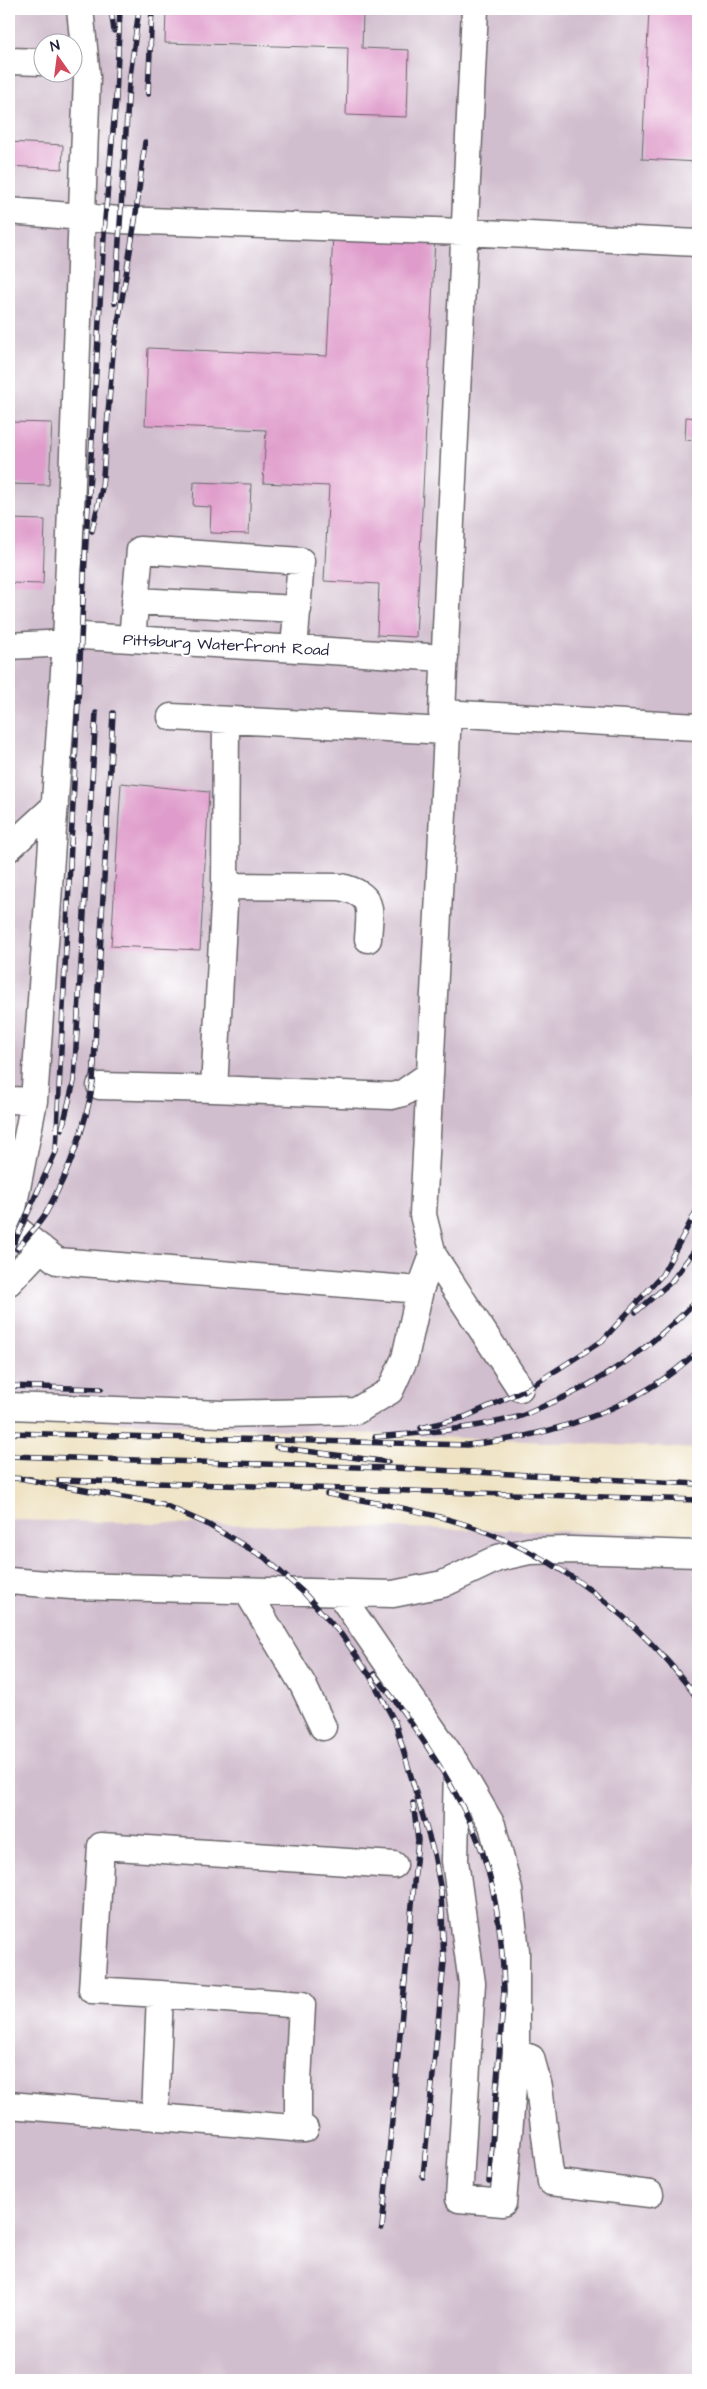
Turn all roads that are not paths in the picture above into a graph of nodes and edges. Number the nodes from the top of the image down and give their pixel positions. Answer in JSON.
{"nodes":[{"id":1,"x":74,"y":9,"type":"edge"},
{"id":2,"x":475,"y":9,"type":"edge"},
{"id":3,"x":76,"y":32,"type":"edge"},
{"id":4,"x":9,"y":60,"type":"edge"},
{"id":5,"x":32,"y":61,"type":"edge"},
{"id":6,"x":82,"y":68,"type":"edge"},
{"id":7,"x":9,"y":211,"type":"edge"},
{"id":8,"x":84,"y":218,"type":"junction"},
{"id":9,"x":463,"y":232,"type":"junction"},
{"id":10,"x":698,"y":243,"type":"edge"},
{"id":11,"x":135,"y":600,"type":"junction"},
{"id":12,"x":298,"y":609,"type":"junction"},
{"id":13,"x":132,"y":639,"type":"junction"},
{"id":14,"x":66,"y":643,"type":"junction"},
{"id":15,"x":9,"y":646,"type":"edge"},
{"id":16,"x":294,"y":648,"type":"junction"},
{"id":17,"x":445,"y":658,"type":"junction"},
{"id":18,"x":171,"y":717,"type":"dead end"},
{"id":19,"x":226,"y":720,"type":"junction"},
{"id":20,"x":447,"y":722,"type":"junction"},
{"id":21,"x":698,"y":727,"type":"edge"},
{"id":22,"x":55,"y":806,"type":"junction"},
{"id":23,"x":9,"y":848,"type":"edge"},
{"id":24,"x":225,"y":886,"type":"junction"},
{"id":25,"x":368,"y":939,"type":"dead end"},
{"id":26,"x":430,"y":1075,"type":"junction"},
{"id":27,"x":100,"y":1086,"type":"dead end"},
{"id":28,"x":214,"y":1089,"type":"junction"},
{"id":29,"x":21,"y":1101,"type":"edge"},
{"id":30,"x":41,"y":1248,"type":"junction"},
{"id":31,"x":433,"y":1255,"type":"junction"},
{"id":32,"x":9,"y":1282,"type":"edge"},
{"id":33,"x":420,"y":1290,"type":"junction"},
{"id":34,"x":520,"y":1388,"type":"dead end"},
{"id":35,"x":9,"y":1406,"type":"edge"},
{"id":36,"x":698,"y":1554,"type":"edge"},
{"id":37,"x":9,"y":1581,"type":"edge"},
{"id":38,"x":247,"y":1591,"type":"junction"},
{"id":39,"x":340,"y":1593,"type":"junction"},
{"id":40,"x":323,"y":1727,"type":"dead end"},
{"id":41,"x":456,"y":1765,"type":"junction"},
{"id":42,"x":394,"y":1865,"type":"dead end"},
{"id":43,"x":160,"y":1994,"type":"junction"},
{"id":44,"x":516,"y":2052,"type":"junction"},
{"id":45,"x":9,"y":2105,"type":"edge"},
{"id":46,"x":155,"y":2117,"type":"junction"},
{"id":47,"x":650,"y":2194,"type":"dead end"}],
"edges":[{"from":1,"to":3,"type":"street"},
{"from":2,"to":9,"type":"street"},
{"from":4,"to":5,"type":"street"},
{"from":6,"to":8,"type":"street"},
{"from":7,"to":8,"type":"street"},
{"from":8,"to":9,"type":"street"},
{"from":8,"to":14,"type":"street"},
{"from":9,"to":10,"type":"street"},
{"from":9,"to":17,"type":"street"},
{"from":11,"to":12,"type":"street"},
{"from":11,"to":12,"type":"street"},
{"from":11,"to":13,"type":"street"},
{"from":12,"to":16,"type":"street"},
{"from":13,"to":14,"type":"street","name":"Pittsburg Waterfront Road"},
{"from":13,"to":16,"type":"street","name":"Pittsburg Waterfront Road"},
{"from":14,"to":15,"type":"street","name":"Pittsburg Waterfront Road"},
{"from":14,"to":22,"type":"street"},
{"from":16,"to":17,"type":"street","name":"Pittsburg Waterfront Road"},
{"from":17,"to":20,"type":"street"},
{"from":18,"to":19,"type":"street"},
{"from":19,"to":20,"type":"street"},
{"from":19,"to":24,"type":"street"},
{"from":20,"to":21,"type":"street"},
{"from":20,"to":26,"type":"street"},
{"from":22,"to":23,"type":"street"},
{"from":22,"to":29,"type":"street"},
{"from":24,"to":25,"type":"street"},
{"from":24,"to":28,"type":"street"},
{"from":26,"to":28,"type":"street"},
{"from":26,"to":31,"type":"street"},
{"from":27,"to":28,"type":"street"},
{"from":29,"to":30,"type":"street"},
{"from":30,"to":32,"type":"street"},
{"from":30,"to":33,"type":"street"},
{"from":31,"to":33,"type":"street"},
{"from":31,"to":34,"type":"street"},
{"from":33,"to":35,"type":"street"},
{"from":36,"to":39,"type":"street"},
{"from":37,"to":38,"type":"street"},
{"from":38,"to":39,"type":"street"},
{"from":38,"to":40,"type":"street"},
{"from":39,"to":41,"type":"street"},
{"from":41,"to":44,"type":"street"},
{"from":41,"to":44,"type":"street"},
{"from":42,"to":43,"type":"street"},
{"from":43,"to":46,"type":"street"},
{"from":43,"to":46,"type":"street"},
{"from":44,"to":47,"type":"street"},
{"from":45,"to":46,"type":"street"}]}
